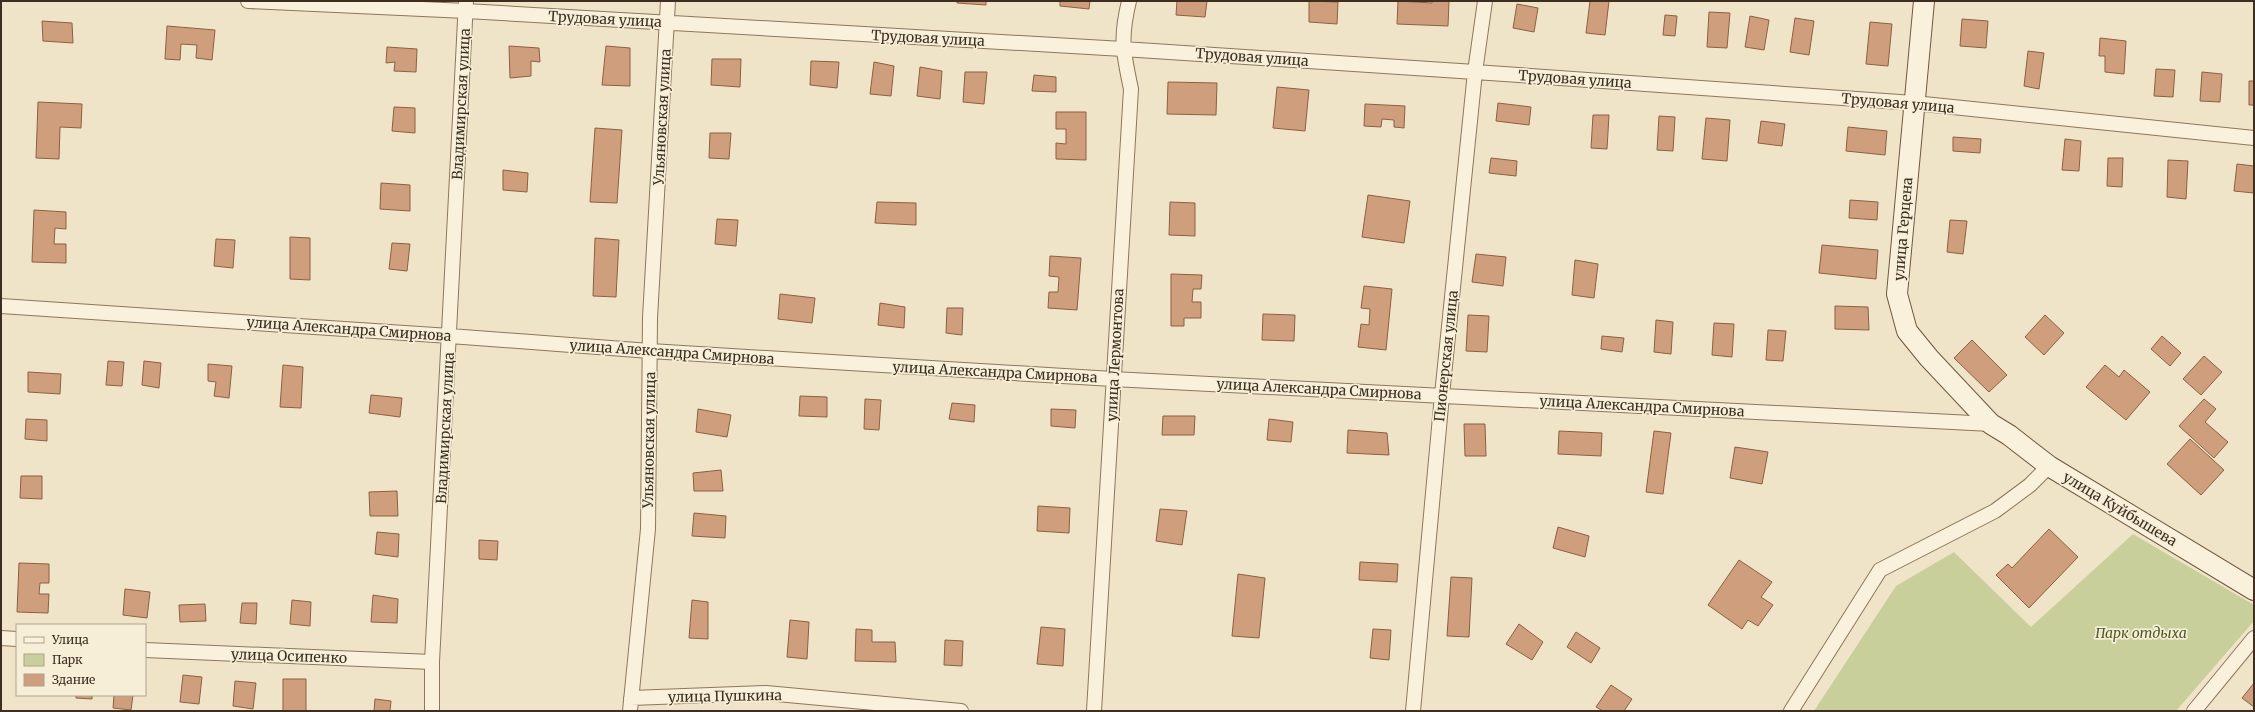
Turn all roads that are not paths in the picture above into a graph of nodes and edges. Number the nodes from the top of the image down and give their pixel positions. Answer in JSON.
{"nodes":[{"id":1,"x":248,"y":1,"type":"edge"},
{"id":2,"x":668,"y":1,"type":"edge"},
{"id":3,"x":1130,"y":1,"type":"edge"},
{"id":4,"x":1485,"y":1,"type":"edge"},
{"id":5,"x":1924,"y":1,"type":"edge"},
{"id":6,"x":466,"y":6,"type":"edge"},
{"id":7,"x":667,"y":23,"type":"junction"},
{"id":8,"x":1123,"y":48,"type":"junction"},
{"id":9,"x":1475,"y":72,"type":"junction"},
{"id":10,"x":1914,"y":103,"type":"junction"},
{"id":11,"x":2254,"y":138,"type":"edge"},
{"id":12,"x":1,"y":306,"type":"edge"},
{"id":13,"x":450,"y":336,"type":"junction"},
{"id":14,"x":650,"y":351,"type":"junction"},
{"id":15,"x":1113,"y":379,"type":"junction"},
{"id":16,"x":1442,"y":395,"type":"junction"},
{"id":17,"x":1991,"y":424,"type":"junction"},
{"id":18,"x":2049,"y":466,"type":"junction"},
{"id":19,"x":2254,"y":590,"type":"edge"},
{"id":20,"x":1,"y":638,"type":"edge"},
{"id":21,"x":2254,"y":638,"type":"edge"},
{"id":22,"x":16,"y":640,"type":"edge"},
{"id":23,"x":146,"y":650,"type":"edge"},
{"id":24,"x":432,"y":662,"type":"junction"},
{"id":25,"x":631,"y":704,"type":"edge"},
{"id":26,"x":432,"y":711,"type":"edge"},
{"id":27,"x":962,"y":711,"type":"edge"},
{"id":28,"x":1094,"y":711,"type":"edge"},
{"id":29,"x":1414,"y":711,"type":"edge"},
{"id":30,"x":1791,"y":711,"type":"edge"},
{"id":31,"x":2194,"y":711,"type":"edge"}],
"edges":[{"from":1,"to":6,"type":"street","name":"Трудовая улица"},
{"from":2,"to":7,"type":"street","name":"Ульяновская улица"},
{"from":3,"to":8,"type":"street","name":"улица Лермонтова"},
{"from":4,"to":9,"type":"street","name":"Пионерская улица"},
{"from":5,"to":10,"type":"street","name":"улица Герцена"},
{"from":6,"to":7,"type":"street","name":"Трудовая улица"},
{"from":6,"to":13,"type":"street","name":"Владимирская улица"},
{"from":7,"to":8,"type":"street","name":"Трудовая улица"},
{"from":7,"to":14,"type":"street","name":"Ульяновская улица"},
{"from":8,"to":9,"type":"street","name":"Трудовая улица"},
{"from":8,"to":15,"type":"street","name":"улица Лермонтова"},
{"from":9,"to":10,"type":"street","name":"Трудовая улица"},
{"from":9,"to":16,"type":"street","name":"Пионерская улица"},
{"from":10,"to":11,"type":"street","name":"Трудовая улица"},
{"from":10,"to":17,"type":"street","name":"улица Герцена"},
{"from":12,"to":13,"type":"street","name":"улица Александра Смирнова"},
{"from":13,"to":14,"type":"street","name":"улица Александра Смирнова"},
{"from":13,"to":24,"type":"street","name":"Владимирская улица"},
{"from":14,"to":15,"type":"street","name":"улица Александра Смирнова"},
{"from":14,"to":25,"type":"street","name":"Ульяновская улица"},
{"from":15,"to":16,"type":"street","name":"улица Александра Смирнова"},
{"from":15,"to":28,"type":"street","name":"улица Лермонтова"},
{"from":16,"to":17,"type":"street","name":"улица Александра Смирнова"},
{"from":16,"to":29,"type":"street","name":"Пионерская улица"},
{"from":17,"to":18,"type":"street","name":"улица Куйбышева"},
{"from":18,"to":19,"type":"street","name":"улица Куйбышева"},
{"from":18,"to":30,"type":"street"},
{"from":20,"to":22,"type":"street"},
{"from":21,"to":31,"type":"street"},
{"from":23,"to":24,"type":"street","name":"улица Осипенко"},
{"from":24,"to":26,"type":"street","name":"Владимирская улица"},
{"from":25,"to":27,"type":"street","name":"улица Пушкина"}]}
